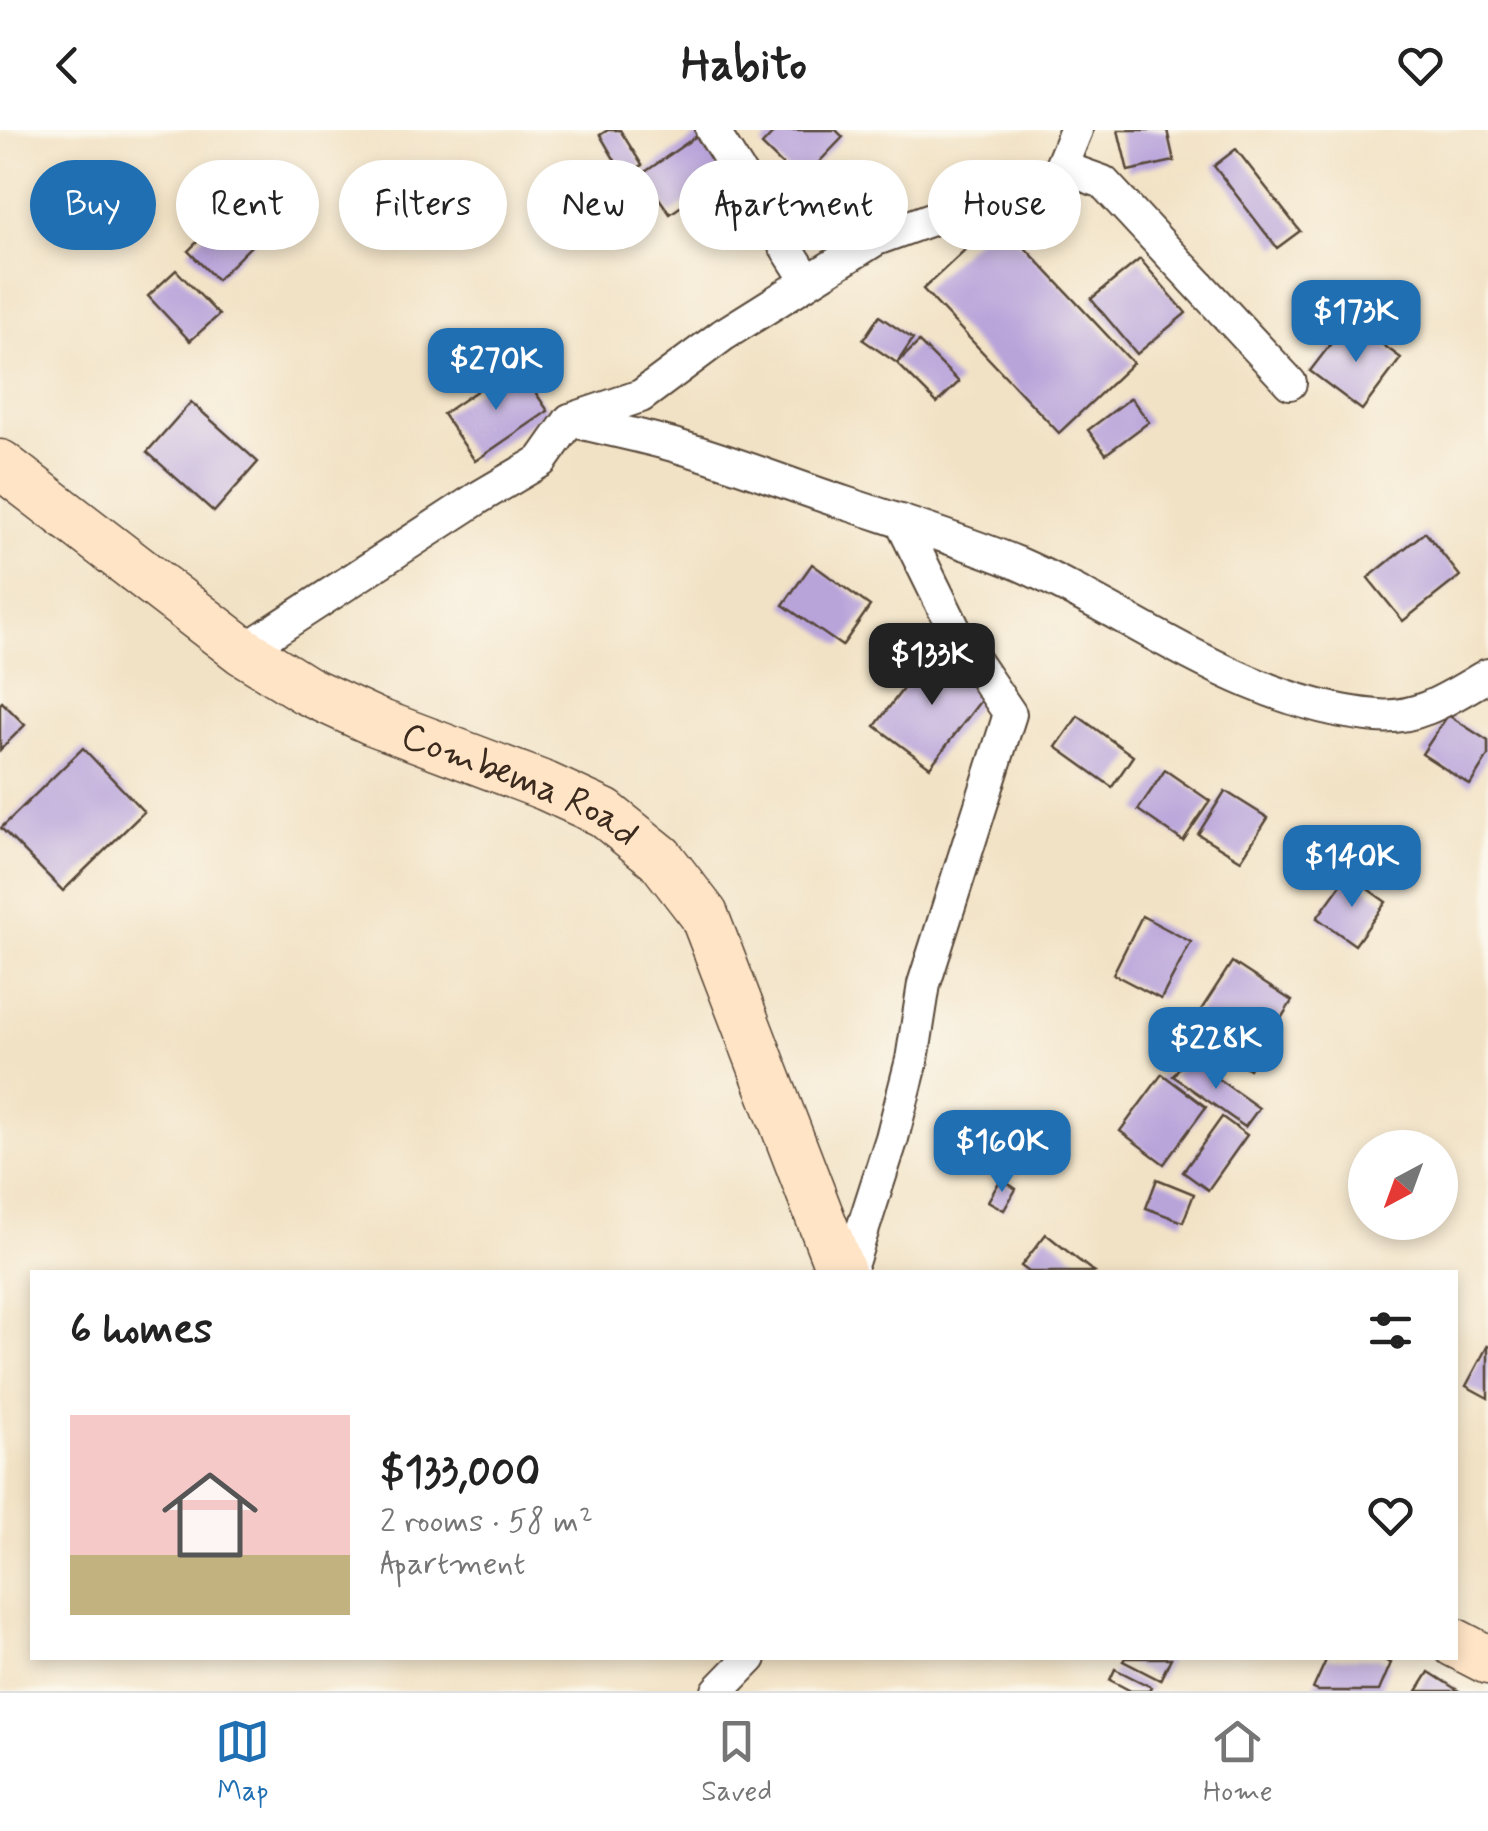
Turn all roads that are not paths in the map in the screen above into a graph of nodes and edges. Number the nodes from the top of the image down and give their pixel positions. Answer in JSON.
{"nodes":[{"id":1,"x":712,"y":130,"type":"edge"},
{"id":2,"x":1076,"y":130,"type":"edge"},
{"id":3,"x":1064,"y":160,"type":"edge"},
{"id":4,"x":1081,"y":174,"type":"edge"},
{"id":5,"x":928,"y":220,"type":"edge"},
{"id":6,"x":807,"y":280,"type":"junction"},
{"id":7,"x":1290,"y":383,"type":"dead end"},
{"id":8,"x":570,"y":420,"type":"junction"},
{"id":9,"x":0,"y":464,"type":"edge"},
{"id":10,"x":900,"y":521,"type":"junction"},
{"id":11,"x":242,"y":650,"type":"junction"},
{"id":12,"x":1488,"y":675,"type":"edge"},
{"id":13,"x":840,"y":1270,"type":"edge"},
{"id":14,"x":850,"y":1270,"type":"edge"},
{"id":15,"x":1458,"y":1645,"type":"edge"},
{"id":16,"x":748,"y":1660,"type":"edge"},
{"id":17,"x":1488,"y":1660,"type":"edge"},
{"id":18,"x":718,"y":1691,"type":"edge"}],
"edges":[{"from":1,"to":6,"type":"street"},
{"from":2,"to":3,"type":"street"},
{"from":4,"to":7,"type":"street"},
{"from":5,"to":6,"type":"street"},
{"from":6,"to":8,"type":"street"},
{"from":8,"to":10,"type":"street"},
{"from":8,"to":11,"type":"street"},
{"from":9,"to":11,"type":"street","name":"Combema Road"},
{"from":10,"to":12,"type":"street"},
{"from":10,"to":14,"type":"street"},
{"from":11,"to":13,"type":"street","name":"Combema Road"},
{"from":15,"to":17,"type":"street"},
{"from":16,"to":18,"type":"street"}]}
